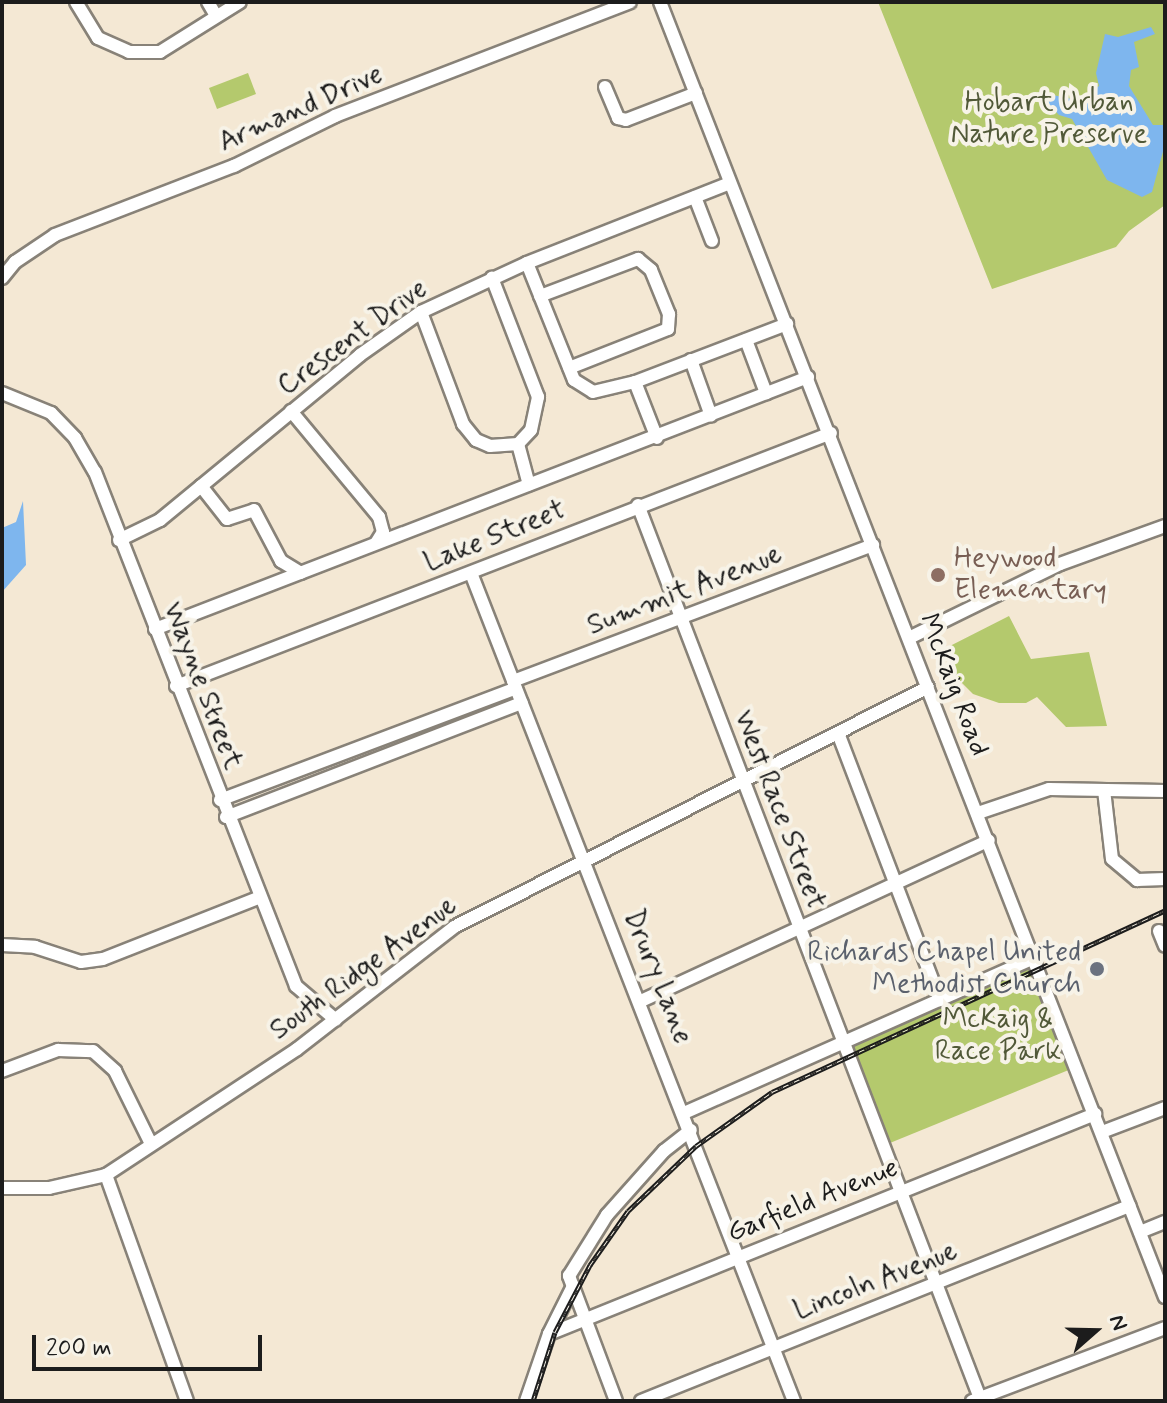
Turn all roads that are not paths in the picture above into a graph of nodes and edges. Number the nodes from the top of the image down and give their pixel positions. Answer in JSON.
{"nodes":[{"id":1,"x":76,"y":2,"type":"edge"},
{"id":2,"x":208,"y":2,"type":"edge"},
{"id":3,"x":240,"y":2,"type":"edge"},
{"id":4,"x":630,"y":2,"type":"edge"},
{"id":5,"x":660,"y":2,"type":"edge"},
{"id":6,"x":216,"y":16,"type":"junction"},
{"id":7,"x":605,"y":87,"type":"dead end"},
{"id":8,"x":696,"y":93,"type":"junction"},
{"id":9,"x":730,"y":183,"type":"junction"},
{"id":10,"x":695,"y":197,"type":"junction"},
{"id":11,"x":712,"y":241,"type":"dead end"},
{"id":12,"x":527,"y":263,"type":"junction"},
{"id":13,"x":2,"y":278,"type":"edge"},
{"id":14,"x":492,"y":278,"type":"junction"},
{"id":15,"x":540,"y":296,"type":"junction"},
{"id":16,"x":421,"y":312,"type":"junction"},
{"id":17,"x":787,"y":324,"type":"junction"},
{"id":18,"x":746,"y":340,"type":"junction"},
{"id":19,"x":691,"y":360,"type":"junction"},
{"id":20,"x":569,"y":368,"type":"junction"},
{"id":21,"x":808,"y":377,"type":"junction"},
{"id":22,"x":635,"y":382,"type":"junction"},
{"id":23,"x":2,"y":393,"type":"edge"},
{"id":24,"x":766,"y":393,"type":"junction"},
{"id":25,"x":291,"y":411,"type":"junction"},
{"id":26,"x":711,"y":416,"type":"junction"},
{"id":27,"x":831,"y":433,"type":"junction"},
{"id":28,"x":657,"y":438,"type":"junction"},
{"id":29,"x":518,"y":444,"type":"junction"},
{"id":30,"x":529,"y":485,"type":"junction"},
{"id":31,"x":201,"y":486,"type":"junction"},
{"id":32,"x":638,"y":505,"type":"junction"},
{"id":33,"x":1165,"y":526,"type":"edge"},
{"id":34,"x":119,"y":540,"type":"junction"},
{"id":35,"x":376,"y":543,"type":"junction"},
{"id":36,"x":873,"y":545,"type":"junction"},
{"id":37,"x":301,"y":573,"type":"junction"},
{"id":38,"x":471,"y":573,"type":"junction"},
{"id":39,"x":680,"y":618,"type":"junction"},
{"id":40,"x":155,"y":629,"type":"junction"},
{"id":41,"x":909,"y":638,"type":"junction"},
{"id":42,"x":515,"y":685,"type":"junction"},
{"id":43,"x":176,"y":686,"type":"junction"},
{"id":44,"x":928,"y":687,"type":"junction"},
{"id":45,"x":522,"y":703,"type":"junction"},
{"id":46,"x":838,"y":733,"type":"junction"},
{"id":47,"x":742,"y":779,"type":"junction"},
{"id":48,"x":1104,"y":790,"type":"junction"},
{"id":49,"x":1165,"y":791,"type":"edge"},
{"id":50,"x":220,"y":800,"type":"junction"},
{"id":51,"x":978,"y":813,"type":"junction"},
{"id":52,"x":226,"y":817,"type":"junction"},
{"id":53,"x":989,"y":840,"type":"junction"},
{"id":54,"x":583,"y":860,"type":"junction"},
{"id":55,"x":1158,"y":881,"type":"edge"},
{"id":56,"x":895,"y":885,"type":"junction"},
{"id":57,"x":260,"y":897,"type":"junction"},
{"id":58,"x":800,"y":930,"type":"junction"},
{"id":59,"x":1159,"y":931,"type":"dead end"},
{"id":60,"x":2,"y":945,"type":"edge"},
{"id":61,"x":1165,"y":946,"type":"edge"},
{"id":62,"x":1033,"y":958,"type":"junction"},
{"id":63,"x":940,"y":1000,"type":"junction"},
{"id":64,"x":641,"y":1001,"type":"junction"},
{"id":65,"x":336,"y":1020,"type":"junction"},
{"id":66,"x":845,"y":1040,"type":"junction"},
{"id":67,"x":2,"y":1071,"type":"edge"},
{"id":68,"x":1165,"y":1108,"type":"edge"},
{"id":69,"x":684,"y":1113,"type":"junction"},
{"id":70,"x":1095,"y":1114,"type":"junction"},
{"id":71,"x":691,"y":1130,"type":"junction"},
{"id":72,"x":1102,"y":1132,"type":"junction"},
{"id":73,"x":151,"y":1144,"type":"junction"},
{"id":74,"x":106,"y":1175,"type":"junction"},
{"id":75,"x":2,"y":1188,"type":"edge"},
{"id":76,"x":903,"y":1191,"type":"junction"},
{"id":77,"x":1129,"y":1206,"type":"junction"},
{"id":78,"x":1165,"y":1222,"type":"edge"},
{"id":79,"x":1140,"y":1232,"type":"junction"},
{"id":80,"x":739,"y":1257,"type":"junction"},
{"id":81,"x":571,"y":1281,"type":"junction"},
{"id":82,"x":938,"y":1284,"type":"junction"},
{"id":83,"x":1165,"y":1297,"type":"edge"},
{"id":84,"x":585,"y":1321,"type":"junction"},
{"id":85,"x":1165,"y":1328,"type":"edge"},
{"id":86,"x":549,"y":1334,"type":"junction"},
{"id":87,"x":773,"y":1348,"type":"junction"},
{"id":88,"x":977,"y":1400,"type":"edge"},
{"id":89,"x":187,"y":1401,"type":"edge"},
{"id":90,"x":526,"y":1401,"type":"edge"},
{"id":91,"x":616,"y":1401,"type":"edge"},
{"id":92,"x":641,"y":1401,"type":"edge"},
{"id":93,"x":794,"y":1401,"type":"edge"}],
"edges":[{"from":1,"to":6,"type":"street"},
{"from":2,"to":6,"type":"street"},
{"from":3,"to":6,"type":"street"},
{"from":4,"to":13,"type":"street","name":"Armand Drive"},
{"from":5,"to":8,"type":"street","name":"McKaig Road"},
{"from":7,"to":8,"type":"street"},
{"from":8,"to":9,"type":"street","name":"McKaig Road"},
{"from":9,"to":10,"type":"street","name":"Crescent Drive"},
{"from":9,"to":17,"type":"street","name":"McKaig Road"},
{"from":10,"to":11,"type":"street"},
{"from":10,"to":12,"type":"street","name":"Crescent Drive"},
{"from":12,"to":14,"type":"street","name":"Crescent Drive"},
{"from":12,"to":15,"type":"street"},
{"from":14,"to":16,"type":"street","name":"Crescent Drive"},
{"from":14,"to":29,"type":"street"},
{"from":15,"to":20,"type":"street"},
{"from":15,"to":20,"type":"street"},
{"from":16,"to":25,"type":"street","name":"Crescent Drive"},
{"from":16,"to":29,"type":"street"},
{"from":17,"to":18,"type":"street"},
{"from":17,"to":21,"type":"street","name":"McKaig Road"},
{"from":18,"to":19,"type":"street"},
{"from":18,"to":24,"type":"street"},
{"from":19,"to":22,"type":"street"},
{"from":19,"to":26,"type":"street"},
{"from":20,"to":22,"type":"street"},
{"from":21,"to":24,"type":"street"},
{"from":21,"to":27,"type":"street","name":"McKaig Road"},
{"from":22,"to":28,"type":"street"},
{"from":23,"to":34,"type":"street","name":"Wayne Street"},
{"from":24,"to":26,"type":"street"},
{"from":25,"to":31,"type":"street","name":"Crescent Drive"},
{"from":25,"to":35,"type":"street"},
{"from":26,"to":28,"type":"street"},
{"from":27,"to":32,"type":"street","name":"Lake Street"},
{"from":27,"to":36,"type":"street","name":"McKaig Road"},
{"from":28,"to":30,"type":"street"},
{"from":29,"to":30,"type":"street"},
{"from":30,"to":35,"type":"street"},
{"from":31,"to":34,"type":"street","name":"Crescent Drive"},
{"from":31,"to":37,"type":"street"},
{"from":32,"to":38,"type":"street","name":"Lake Street"},
{"from":32,"to":39,"type":"street","name":"West Race Street"},
{"from":33,"to":41,"type":"street"},
{"from":34,"to":40,"type":"street","name":"Wayne Street"},
{"from":35,"to":37,"type":"street"},
{"from":36,"to":39,"type":"street","name":"Summit Avenue"},
{"from":36,"to":41,"type":"street","name":"McKaig Road"},
{"from":37,"to":40,"type":"street"},
{"from":38,"to":42,"type":"street","name":"Drury Lane"},
{"from":38,"to":43,"type":"street","name":"Lake Street"},
{"from":39,"to":42,"type":"street","name":"Summit Avenue"},
{"from":39,"to":47,"type":"street","name":"West Race Street"},
{"from":40,"to":43,"type":"street","name":"Wayne Street"},
{"from":41,"to":44,"type":"street","name":"McKaig Road"},
{"from":42,"to":45,"type":"street","name":"Drury Lane"},
{"from":42,"to":50,"type":"street","name":"Summit Avenue"},
{"from":43,"to":50,"type":"street","name":"Wayne Street"},
{"from":44,"to":46,"type":"street","name":"South Ridge Avenue"},
{"from":44,"to":51,"type":"street","name":"McKaig Road"},
{"from":45,"to":52,"type":"street"},
{"from":45,"to":54,"type":"street","name":"Drury Lane"},
{"from":46,"to":47,"type":"street","name":"South Ridge Avenue"},
{"from":46,"to":56,"type":"street"},
{"from":47,"to":54,"type":"street","name":"South Ridge Avenue"},
{"from":47,"to":58,"type":"street","name":"West Race Street"},
{"from":48,"to":49,"type":"street"},
{"from":48,"to":51,"type":"street"},
{"from":48,"to":55,"type":"street"},
{"from":50,"to":52,"type":"street","name":"Wayne Street"},
{"from":51,"to":53,"type":"street","name":"McKaig Road"},
{"from":52,"to":57,"type":"street","name":"Wayne Street"},
{"from":53,"to":56,"type":"street"},
{"from":53,"to":62,"type":"street","name":"McKaig Road"},
{"from":54,"to":64,"type":"street","name":"Drury Lane"},
{"from":54,"to":65,"type":"street","name":"South Ridge Avenue"},
{"from":56,"to":58,"type":"street"},
{"from":56,"to":63,"type":"street"},
{"from":57,"to":60,"type":"street"},
{"from":57,"to":65,"type":"street","name":"Wayne Street"},
{"from":58,"to":64,"type":"street"},
{"from":58,"to":66,"type":"street","name":"West Race Street"},
{"from":59,"to":61,"type":"street"},
{"from":62,"to":63,"type":"street"},
{"from":62,"to":70,"type":"street","name":"McKaig Road"},
{"from":63,"to":66,"type":"street"},
{"from":64,"to":69,"type":"street","name":"Drury Lane"},
{"from":65,"to":73,"type":"street","name":"South Ridge Avenue"},
{"from":66,"to":69,"type":"street"},
{"from":66,"to":76,"type":"street","name":"West Race Street"},
{"from":67,"to":73,"type":"street"},
{"from":68,"to":72,"type":"street"},
{"from":69,"to":71,"type":"street","name":"Drury Lane"},
{"from":70,"to":72,"type":"street","name":"McKaig Road"},
{"from":70,"to":76,"type":"street","name":"Garfield Avenue"},
{"from":71,"to":80,"type":"street","name":"Drury Lane"},
{"from":71,"to":81,"type":"street"},
{"from":72,"to":77,"type":"street","name":"McKaig Road"},
{"from":73,"to":74,"type":"street","name":"South Ridge Avenue"},
{"from":74,"to":75,"type":"street","name":"South Ridge Avenue"},
{"from":74,"to":89,"type":"street"},
{"from":76,"to":80,"type":"street","name":"Garfield Avenue"},
{"from":76,"to":82,"type":"street","name":"West Race Street"},
{"from":77,"to":79,"type":"street","name":"McKaig Road"},
{"from":77,"to":82,"type":"street","name":"Lincoln Avenue"},
{"from":78,"to":79,"type":"street"},
{"from":79,"to":83,"type":"street","name":"McKaig Road"},
{"from":80,"to":84,"type":"street","name":"Garfield Avenue"},
{"from":80,"to":87,"type":"street","name":"Drury Lane"},
{"from":81,"to":84,"type":"street"},
{"from":81,"to":86,"type":"street"},
{"from":82,"to":87,"type":"street","name":"Lincoln Avenue"},
{"from":82,"to":88,"type":"street","name":"West Race Street"},
{"from":84,"to":86,"type":"street","name":"Garfield Avenue"},
{"from":84,"to":91,"type":"street"},
{"from":85,"to":88,"type":"street"},
{"from":86,"to":90,"type":"street"},
{"from":87,"to":92,"type":"street","name":"Lincoln Avenue"},
{"from":87,"to":93,"type":"street","name":"Drury Lane"}]}
